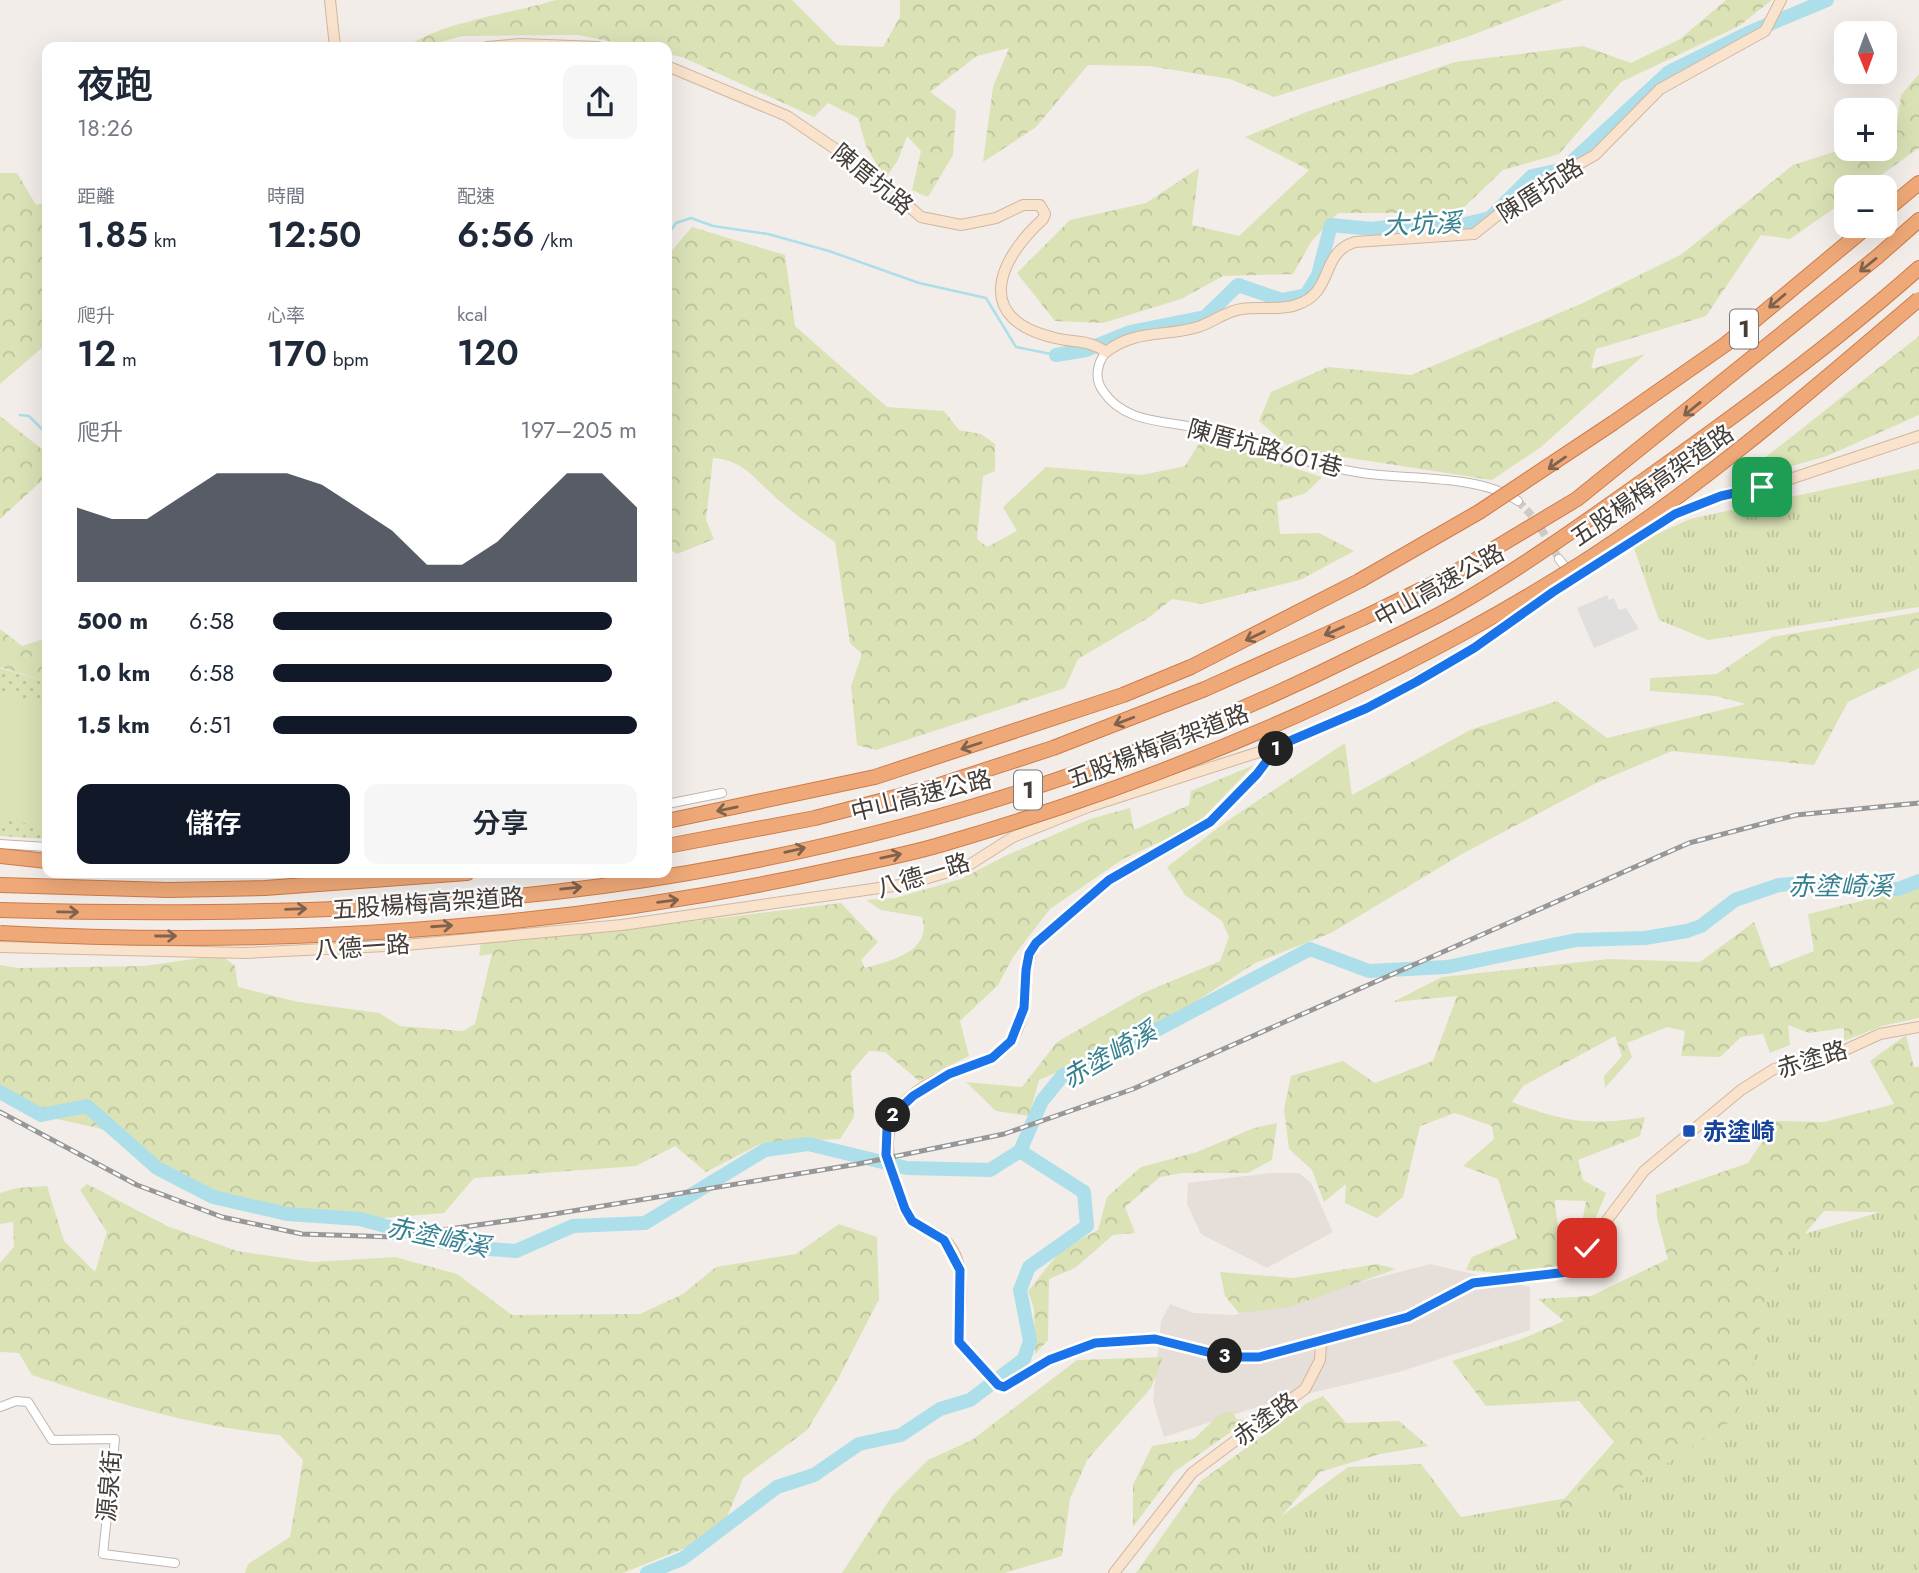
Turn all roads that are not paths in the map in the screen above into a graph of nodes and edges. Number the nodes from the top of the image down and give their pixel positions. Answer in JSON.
{"nodes":[{"id":1,"x":330,"y":0,"type":"edge"},
{"id":2,"x":1781,"y":0,"type":"edge"},
{"id":3,"x":334,"y":42,"type":"edge"},
{"id":4,"x":672,"y":68,"type":"edge"},
{"id":5,"x":1919,"y":183,"type":"edge"},
{"id":6,"x":1897,"y":202,"type":"edge"},
{"id":7,"x":1919,"y":220,"type":"edge"},
{"id":8,"x":1854,"y":238,"type":"edge"},
{"id":9,"x":1919,"y":268,"type":"edge"},
{"id":10,"x":1919,"y":299,"type":"edge"},
{"id":11,"x":1105,"y":351,"type":"junction"},
{"id":12,"x":1919,"y":436,"type":"edge"},
{"id":13,"x":1518,"y":501,"type":"tunnel mouth"},
{"id":14,"x":1559,"y":559,"type":"tunnel mouth"},
{"id":15,"x":1574,"y":579,"type":"junction"},
{"id":16,"x":1278,"y":746,"type":"junction"},
{"id":17,"x":722,"y":793,"type":"dead end"},
{"id":18,"x":672,"y":802,"type":"edge"},
{"id":19,"x":672,"y":820,"type":"edge"},
{"id":20,"x":0,"y":844,"type":"edge"},
{"id":21,"x":672,"y":845,"type":"edge"},
{"id":22,"x":42,"y":847,"type":"edge"},
{"id":23,"x":0,"y":856,"type":"edge"},
{"id":24,"x":42,"y":860,"type":"edge"},
{"id":25,"x":672,"y":874,"type":"edge"},
{"id":26,"x":400,"y":878,"type":"edge"},
{"id":27,"x":645,"y":878,"type":"edge"},
{"id":28,"x":0,"y":885,"type":"edge"},
{"id":29,"x":0,"y":910,"type":"edge"},
{"id":30,"x":0,"y":933,"type":"edge"},
{"id":31,"x":0,"y":947,"type":"edge"},
{"id":32,"x":1919,"y":1027,"type":"edge"},
{"id":33,"x":1321,"y":1343,"type":"junction"},
{"id":34,"x":0,"y":1407,"type":"edge"},
{"id":35,"x":175,"y":1563,"type":"dead end"},
{"id":36,"x":1114,"y":1573,"type":"edge"}],
"edges":[{"from":1,"to":3,"type":"street"},
{"from":2,"to":11,"type":"street","name":"陳厝坑路"},
{"from":4,"to":11,"type":"street","name":"陳厝坑路"},
{"from":5,"to":6,"type":"highway"},
{"from":7,"to":21,"type":"highway","name":"中山高速公路","number":"1","one_way":true},
{"from":8,"to":19,"type":"highway","number":"1","one_way":true,"bridge":true},
{"from":25,"to":9,"type":"highway","name":"中山高速公路","number":"1","one_way":true},
{"from":30,"to":10,"type":"highway","name":"五股楊梅高架道路","number":"1","one_way":true,"bridge":true},
{"from":11,"to":13,"type":"street","name":"陳厝坑路601巷"},
{"from":12,"to":15,"type":"street","name":"八德一路"},
{"from":14,"to":15,"type":"street"},
{"from":15,"to":16,"type":"street","name":"八德一路"},
{"from":16,"to":31,"type":"street","name":"八德一路"},
{"from":16,"to":33,"type":"street"},
{"from":17,"to":18,"type":"street"},
{"from":20,"to":22,"type":"street"},
{"from":23,"to":24,"type":"highway"},
{"from":26,"to":28,"type":"highway"},
{"from":29,"to":27,"type":"highway","name":"中山高速公路","number":"1","one_way":true},
{"from":32,"to":33,"type":"street","name":"赤塗路"},
{"from":33,"to":36,"type":"street","name":"赤塗路"},
{"from":34,"to":35,"type":"street","name":"源泉街"}]}
